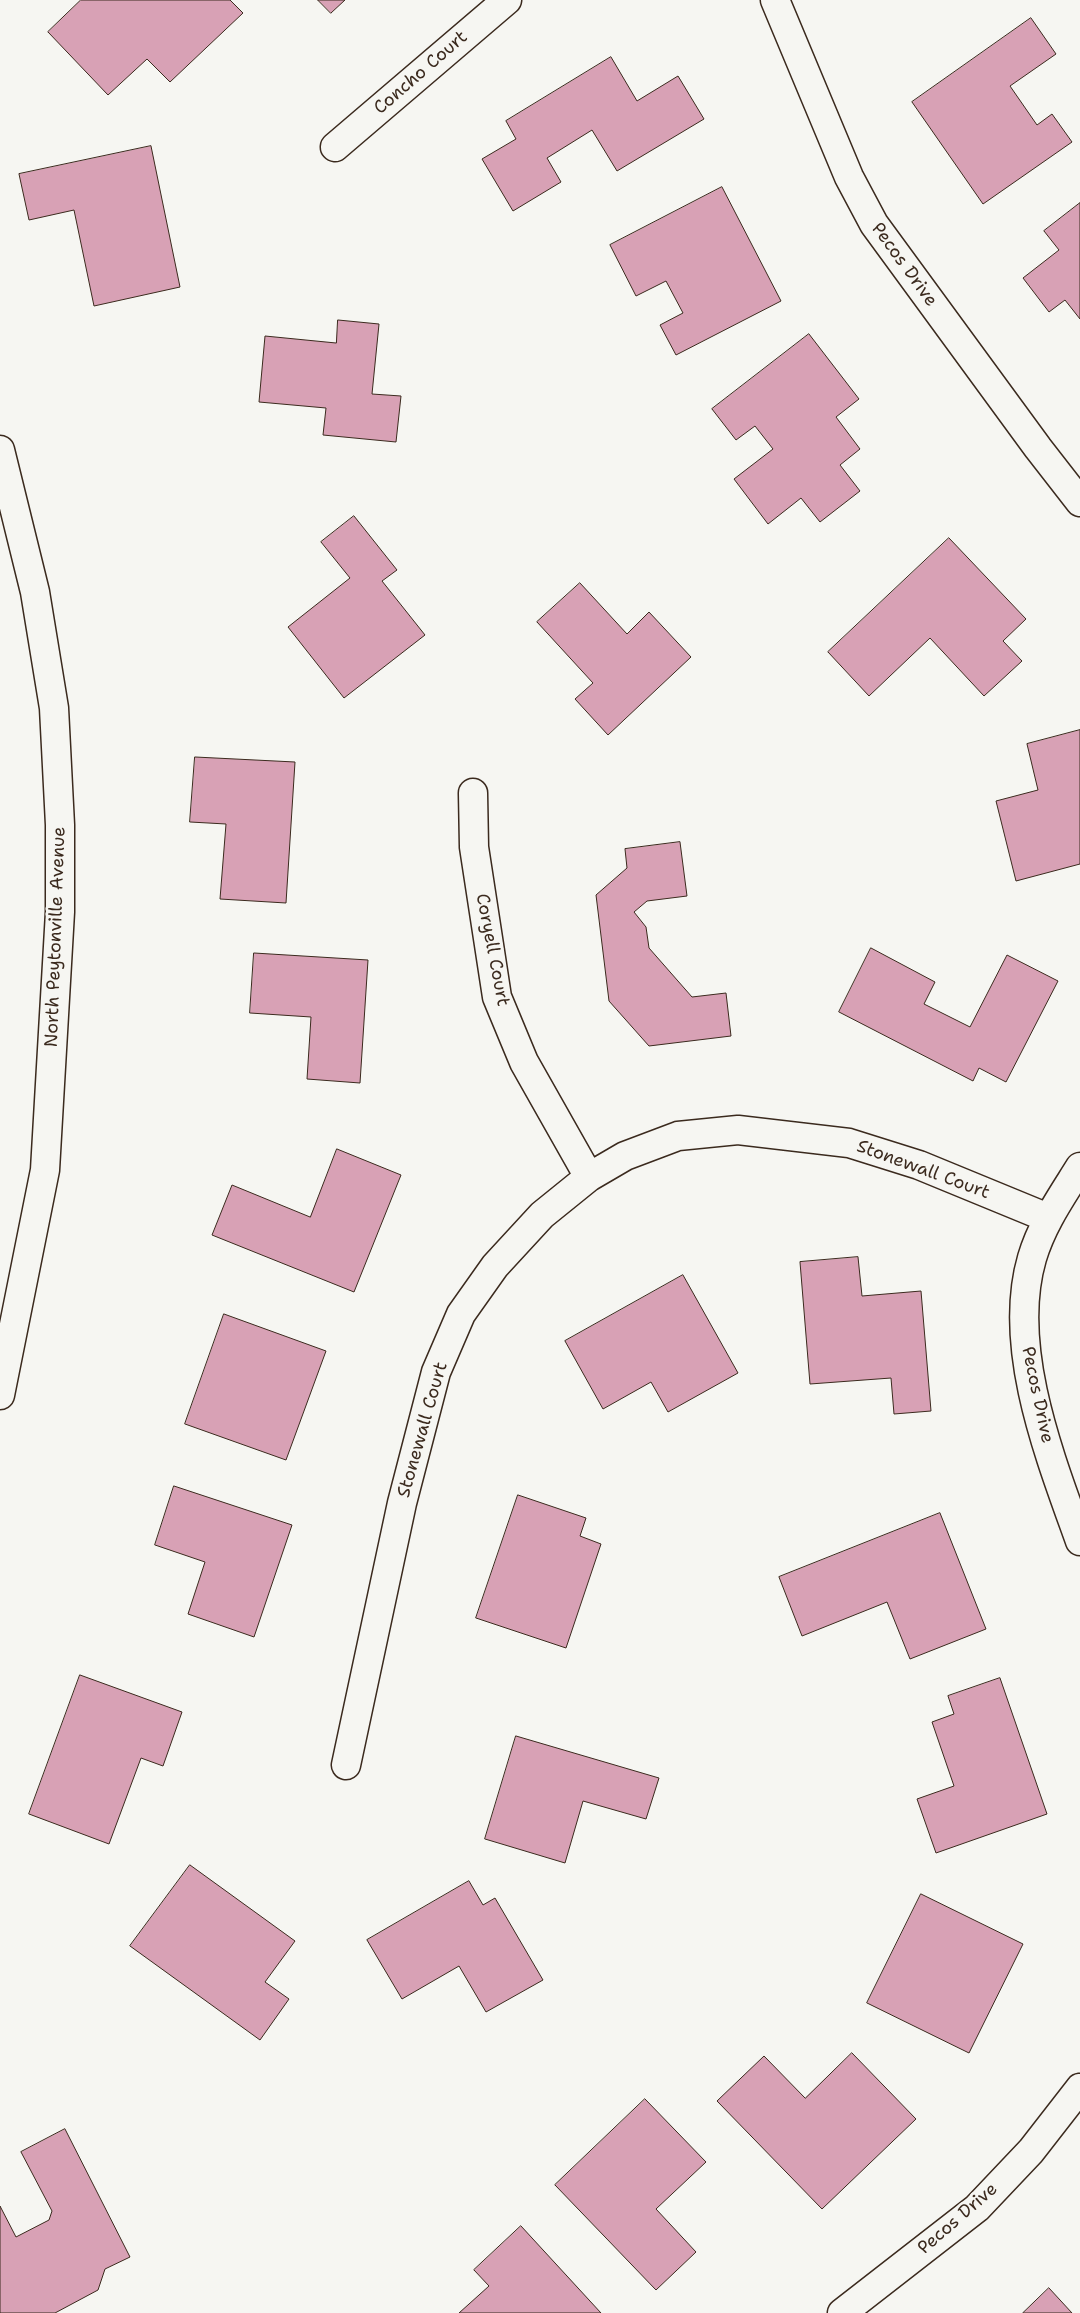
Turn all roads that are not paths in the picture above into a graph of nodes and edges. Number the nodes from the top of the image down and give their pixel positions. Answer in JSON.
{"nodes":[{"id":1,"x":506,"y":0,"type":"edge"},
{"id":2,"x":774,"y":0,"type":"edge"},
{"id":3,"x":336,"y":147,"type":"dead end"},
{"id":4,"x":0,"y":450,"type":"edge"},
{"id":5,"x":1080,"y":502,"type":"edge"},
{"id":6,"x":473,"y":793,"type":"dead end"},
{"id":7,"x":1080,"y":1168,"type":"edge"},
{"id":8,"x":589,"y":1177,"type":"junction"},
{"id":9,"x":1048,"y":1218,"type":"junction"},
{"id":10,"x":0,"y":1395,"type":"edge"},
{"id":11,"x":1080,"y":1541,"type":"edge"},
{"id":12,"x":346,"y":1765,"type":"dead end"},
{"id":13,"x":1080,"y":2088,"type":"edge"},
{"id":14,"x":842,"y":2313,"type":"edge"}],
"edges":[{"from":1,"to":3,"type":"street","name":"Concho Court"},
{"from":2,"to":5,"type":"street","name":"Pecos Drive"},
{"from":4,"to":10,"type":"street","name":"North Peytonville Avenue"},
{"from":6,"to":8,"type":"street","name":"Coryell Court"},
{"from":7,"to":9,"type":"street","name":"Pecos Drive"},
{"from":8,"to":9,"type":"street","name":"Stonewall Court"},
{"from":8,"to":12,"type":"street","name":"Stonewall Court"},
{"from":9,"to":11,"type":"street","name":"Pecos Drive"},
{"from":13,"to":14,"type":"street","name":"Pecos Drive"}]}
